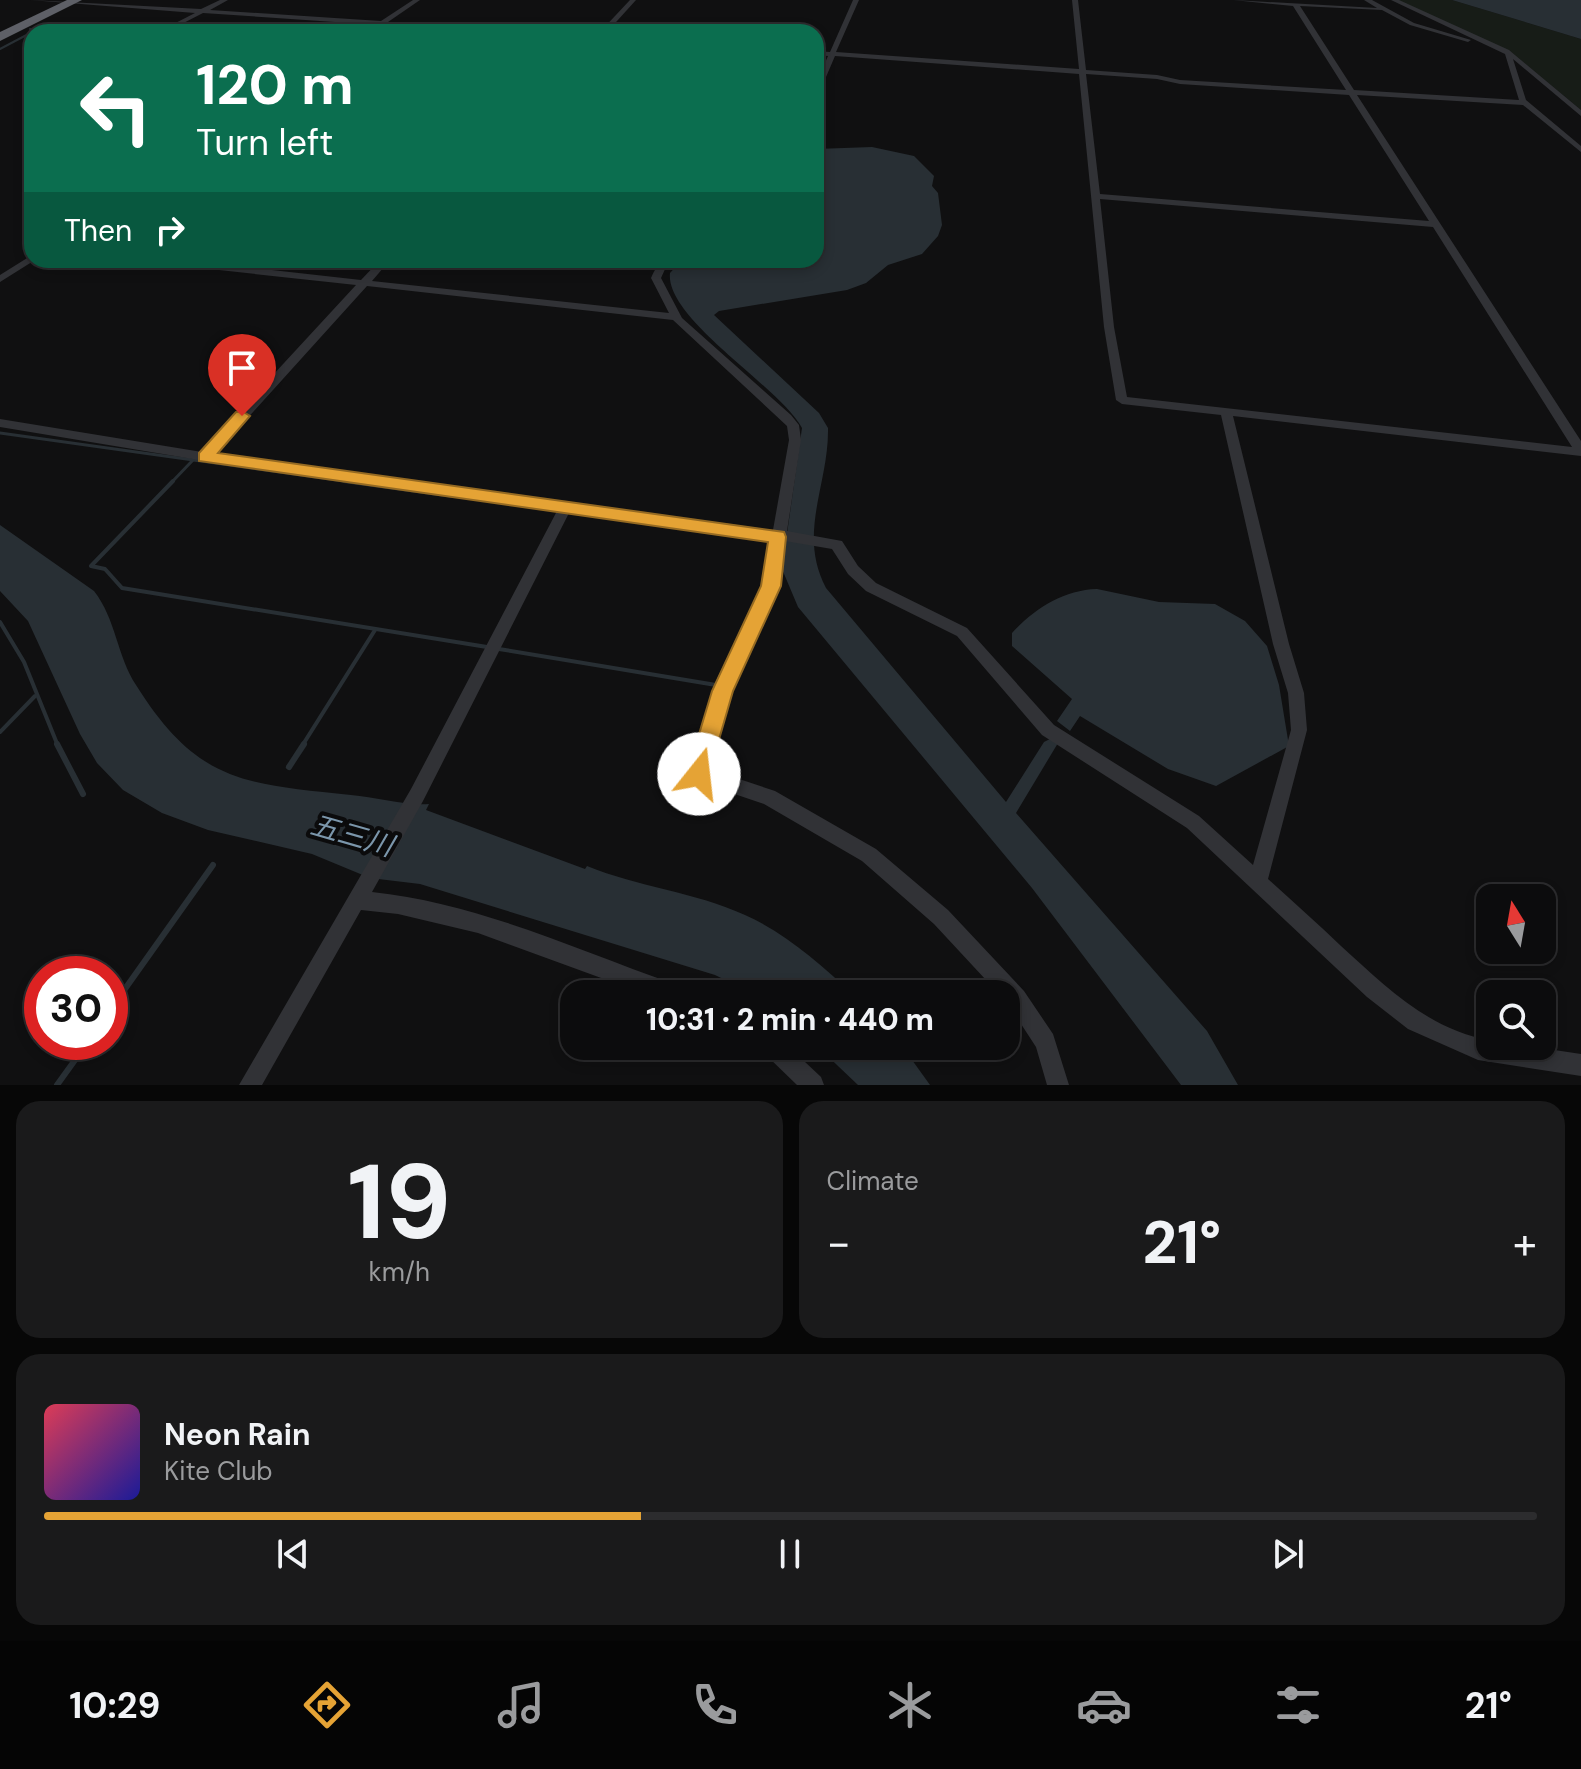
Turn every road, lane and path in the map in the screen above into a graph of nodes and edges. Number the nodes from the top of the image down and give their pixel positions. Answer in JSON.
{"nodes":[{"id":1,"x":33,"y":0,"type":"edge"},
{"id":2,"x":225,"y":0,"type":"edge"},
{"id":3,"x":417,"y":0,"type":"edge"},
{"id":4,"x":633,"y":0,"type":"edge"},
{"id":5,"x":856,"y":0,"type":"edge"},
{"id":6,"x":1075,"y":0,"type":"edge"},
{"id":7,"x":1236,"y":0,"type":"edge"},
{"id":8,"x":1367,"y":0,"type":"edge"},
{"id":9,"x":1394,"y":0,"type":"edge"},
{"id":10,"x":72,"y":2,"type":"edge"},
{"id":11,"x":1295,"y":4,"type":"junction"},
{"id":12,"x":1381,"y":10,"type":"junction"},
{"id":13,"x":204,"y":11,"type":"junction"},
{"id":14,"x":383,"y":23,"type":"junction"},
{"id":15,"x":27,"y":24,"type":"edge"},
{"id":16,"x":177,"y":24,"type":"edge"},
{"id":17,"x":397,"y":24,"type":"edge"},
{"id":18,"x":610,"y":24,"type":"edge"},
{"id":19,"x":24,"y":25,"type":"edge"},
{"id":20,"x":2,"y":36,"type":"edge"},
{"id":21,"x":1507,"y":51,"type":"junction"},
{"id":22,"x":824,"y":53,"type":"edge"},
{"id":23,"x":833,"y":54,"type":"junction"},
{"id":24,"x":1082,"y":72,"type":"junction"},
{"id":25,"x":824,"y":74,"type":"edge"},
{"id":26,"x":1352,"y":91,"type":"junction"},
{"id":27,"x":1525,"y":103,"type":"junction"},
{"id":28,"x":1581,"y":114,"type":"edge"},
{"id":29,"x":1581,"y":150,"type":"edge"},
{"id":30,"x":1097,"y":196,"type":"junction"},
{"id":31,"x":1436,"y":224,"type":"junction"},
{"id":32,"x":24,"y":263,"type":"edge"},
{"id":33,"x":227,"y":268,"type":"edge"},
{"id":34,"x":377,"y":268,"type":"edge"},
{"id":35,"x":661,"y":268,"type":"edge"},
{"id":36,"x":0,"y":279,"type":"edge"},
{"id":37,"x":363,"y":283,"type":"junction"},
{"id":38,"x":676,"y":317,"type":"junction"},
{"id":39,"x":1226,"y":412,"type":"junction"},
{"id":40,"x":0,"y":423,"type":"edge"},
{"id":41,"x":1581,"y":451,"type":"edge"},
{"id":42,"x":205,"y":457,"type":"junction"},
{"id":43,"x":566,"y":506,"type":"junction"},
{"id":44,"x":778,"y":535,"type":"junction"},
{"id":45,"x":1258,"y":881,"type":"junction"},
{"id":46,"x":357,"y":900,"type":"junction"},
{"id":47,"x":635,"y":980,"type":"edge"},
{"id":48,"x":787,"y":1060,"type":"edge"},
{"id":49,"x":1581,"y":1065,"type":"edge"},
{"id":50,"x":250,"y":1085,"type":"edge"},
{"id":51,"x":813,"y":1085,"type":"edge"},
{"id":52,"x":1058,"y":1085,"type":"edge"}],
"edges":[{"from":1,"to":10,"type":"street"},
{"from":2,"to":13,"type":"street"},
{"from":3,"to":14,"type":"street"},
{"from":4,"to":18,"type":"street"},
{"from":5,"to":23,"type":"street"},
{"from":6,"to":24,"type":"street"},
{"from":7,"to":11,"type":"street"},
{"from":8,"to":12,"type":"street"},
{"from":9,"to":21,"type":"street"},
{"from":10,"to":13,"type":"street"},
{"from":10,"to":15,"type":"highway"},
{"from":11,"to":12,"type":"street"},
{"from":11,"to":26,"type":"street"},
{"from":12,"to":21,"type":"street"},
{"from":13,"to":14,"type":"street"},
{"from":13,"to":16,"type":"street"},
{"from":14,"to":17,"type":"street"},
{"from":19,"to":20,"type":"highway"},
{"from":21,"to":27,"type":"street"},
{"from":21,"to":28,"type":"street"},
{"from":22,"to":23,"type":"street"},
{"from":23,"to":24,"type":"street"},
{"from":23,"to":25,"type":"street"},
{"from":24,"to":26,"type":"street"},
{"from":24,"to":30,"type":"street"},
{"from":26,"to":27,"type":"street"},
{"from":26,"to":31,"type":"street"},
{"from":27,"to":29,"type":"street"},
{"from":30,"to":31,"type":"street"},
{"from":30,"to":39,"type":"street"},
{"from":31,"to":41,"type":"street"},
{"from":32,"to":36,"type":"street"},
{"from":33,"to":37,"type":"street"},
{"from":34,"to":37,"type":"street"},
{"from":35,"to":38,"type":"street"},
{"from":37,"to":38,"type":"street"},
{"from":37,"to":42,"type":"street"},
{"from":38,"to":44,"type":"street"},
{"from":39,"to":41,"type":"street"},
{"from":39,"to":45,"type":"street"},
{"from":40,"to":42,"type":"street"},
{"from":42,"to":43,"type":"street"},
{"from":43,"to":44,"type":"street"},
{"from":43,"to":46,"type":"street"},
{"from":44,"to":45,"type":"street"},
{"from":44,"to":52,"type":"street"},
{"from":45,"to":49,"type":"street"},
{"from":46,"to":47,"type":"street"},
{"from":46,"to":50,"type":"street"},
{"from":48,"to":51,"type":"street"}]}
